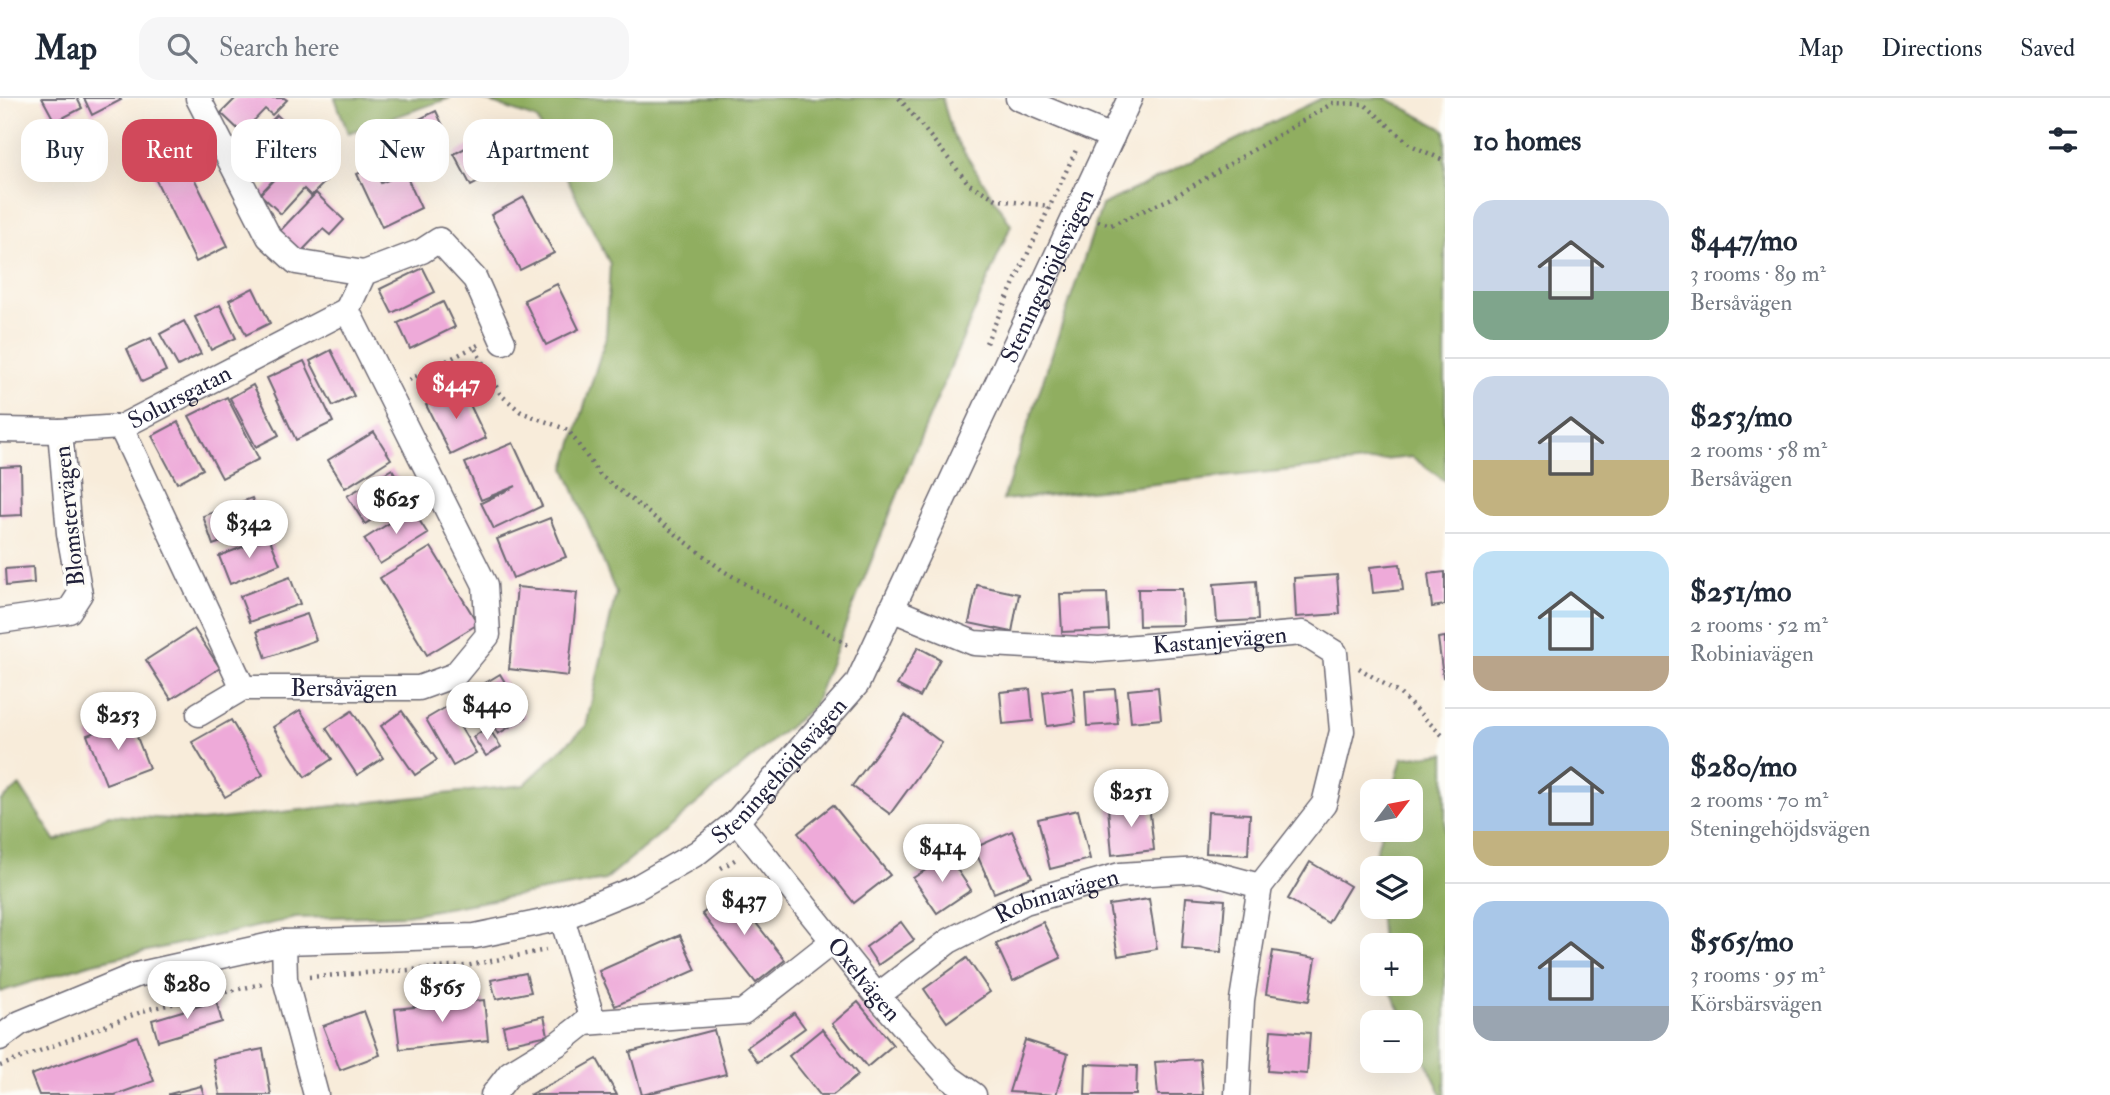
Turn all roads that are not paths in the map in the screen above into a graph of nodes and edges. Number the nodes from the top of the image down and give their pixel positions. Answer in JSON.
{"nodes":[{"id":1,"x":198,"y":98,"type":"edge"},
{"id":2,"x":1018,"y":98,"type":"edge"},
{"id":3,"x":1130,"y":98,"type":"edge"},
{"id":4,"x":1112,"y":137,"type":"junction"},
{"id":5,"x":364,"y":273,"type":"junction"},
{"id":6,"x":347,"y":310,"type":"junction"},
{"id":7,"x":501,"y":338,"type":"road end"},
{"id":8,"x":121,"y":427,"type":"junction"},
{"id":9,"x":0,"y":430,"type":"edge"},
{"id":10,"x":60,"y":431,"type":"junction"},
{"id":11,"x":891,"y":608,"type":"junction"},
{"id":12,"x":0,"y":621,"type":"edge"},
{"id":13,"x":243,"y":688,"type":"junction"},
{"id":14,"x":199,"y":714,"type":"dead end"},
{"id":15,"x":737,"y":821,"type":"junction"},
{"id":16,"x":1260,"y":886,"type":"junction"},
{"id":17,"x":562,"y":918,"type":"junction"},
{"id":18,"x":833,"y":941,"type":"junction"},
{"id":19,"x":284,"y":942,"type":"junction"},
{"id":20,"x":877,"y":996,"type":"junction"},
{"id":21,"x":584,"y":1023,"type":"junction"},
{"id":22,"x":0,"y":1038,"type":"edge"},
{"id":23,"x":316,"y":1095,"type":"edge"},
{"id":24,"x":493,"y":1095,"type":"edge"},
{"id":25,"x":974,"y":1095,"type":"edge"},
{"id":26,"x":1237,"y":1095,"type":"edge"}],
"edges":[{"from":1,"to":5,"type":"street"},
{"from":2,"to":4,"type":"street"},
{"from":3,"to":4,"type":"street","name":"Steningehöjdsvägen"},
{"from":4,"to":11,"type":"street","name":"Steningehöjdsvägen"},
{"from":5,"to":6,"type":"street"},
{"from":5,"to":7,"type":"street"},
{"from":6,"to":8,"type":"street","name":"Solursgatan"},
{"from":6,"to":13,"type":"street","name":"Bersåvägen"},
{"from":8,"to":10,"type":"street","name":"Solursgatan"},
{"from":8,"to":13,"type":"street"},
{"from":9,"to":10,"type":"street","name":"Solursgatan"},
{"from":10,"to":12,"type":"street","name":"Blomstervägen"},
{"from":11,"to":15,"type":"street","name":"Steningehöjdsvägen"},
{"from":11,"to":16,"type":"street","name":"Kastanjevägen"},
{"from":13,"to":14,"type":"street"},
{"from":15,"to":17,"type":"street","name":"Steningehöjdsvägen"},
{"from":15,"to":18,"type":"street","name":"Oxelvägen"},
{"from":16,"to":20,"type":"street","name":"Robiniavägen"},
{"from":16,"to":26,"type":"street"},
{"from":17,"to":19,"type":"street","name":"Steningehöjdsvägen"},
{"from":17,"to":21,"type":"street"},
{"from":18,"to":20,"type":"street","name":"Oxelvägen"},
{"from":18,"to":21,"type":"street"},
{"from":19,"to":22,"type":"street","name":"Steningehöjdsvägen"},
{"from":19,"to":23,"type":"street"},
{"from":20,"to":25,"type":"street","name":"Oxelvägen"},
{"from":21,"to":24,"type":"street"}]}
